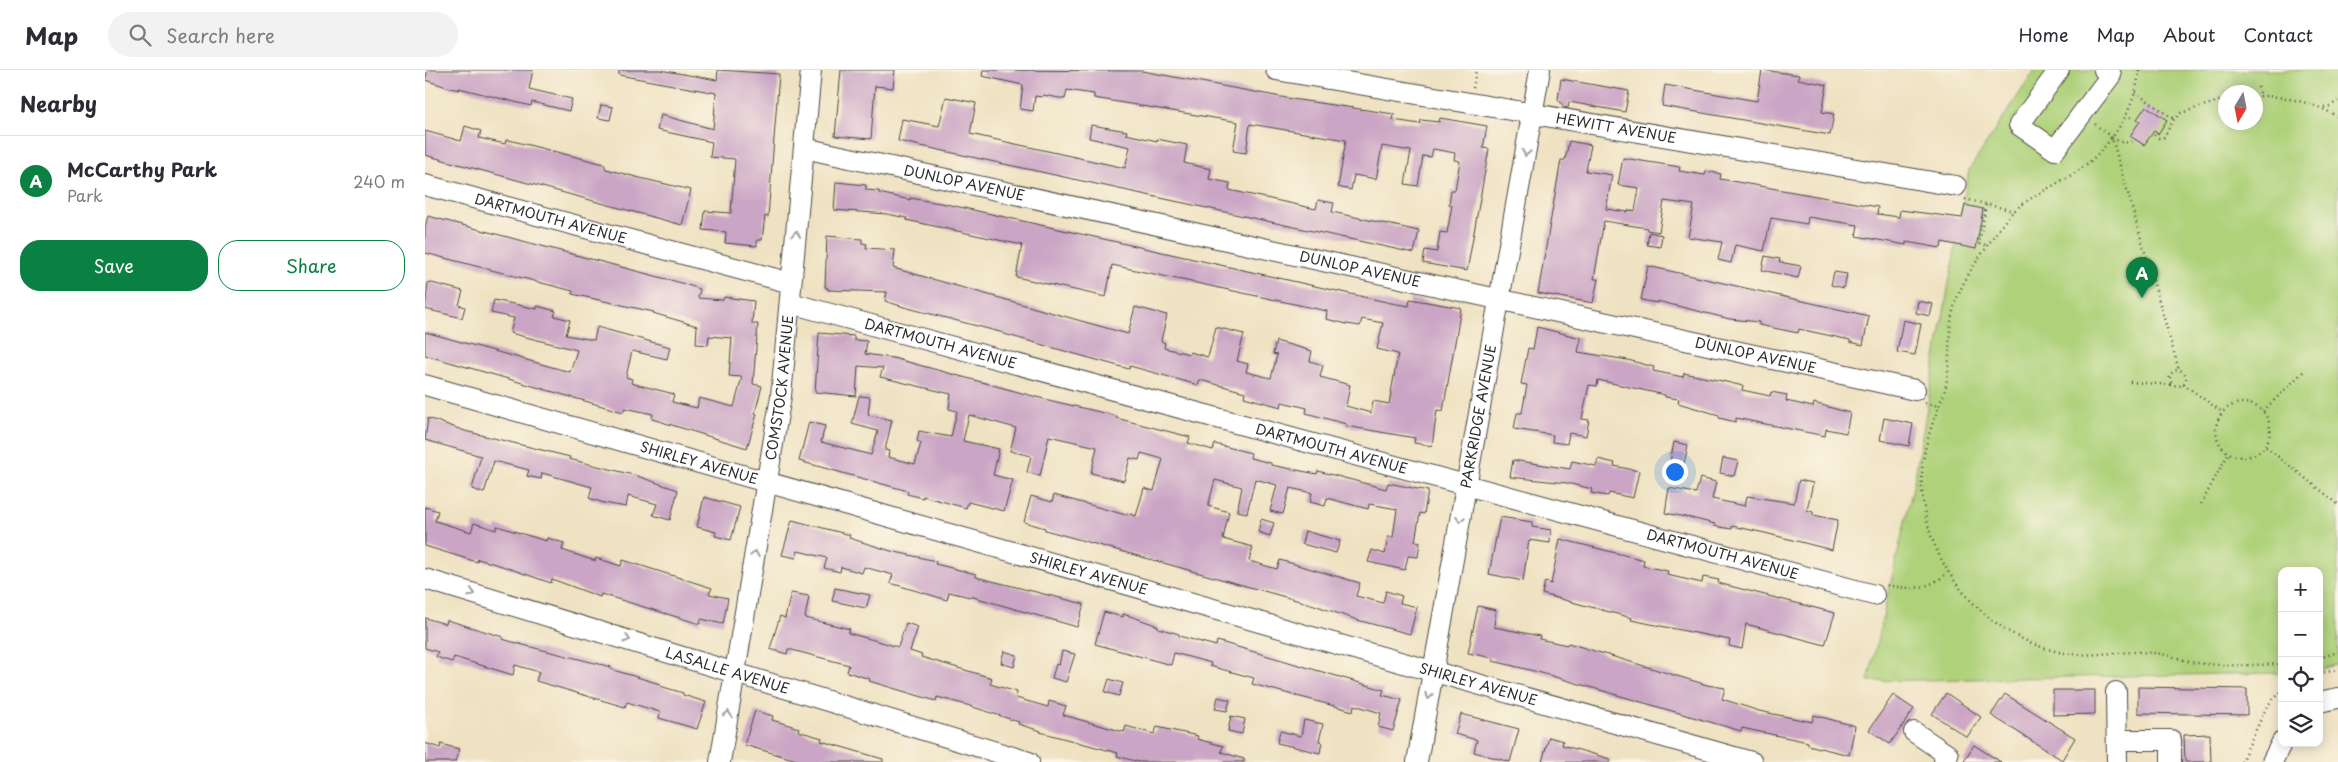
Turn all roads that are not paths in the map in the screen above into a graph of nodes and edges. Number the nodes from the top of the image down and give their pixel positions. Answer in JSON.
{"nodes":[{"id":1,"x":811,"y":70,"type":"edge"},
{"id":2,"x":1276,"y":70,"type":"edge"},
{"id":3,"x":1540,"y":70,"type":"edge"},
{"id":4,"x":2059,"y":70,"type":"edge"},
{"id":5,"x":2104,"y":70,"type":"edge"},
{"id":6,"x":1532,"y":113,"type":"junction"},
{"id":7,"x":804,"y":148,"type":"junction"},
{"id":8,"x":425,"y":184,"type":"edge"},
{"id":9,"x":1959,"y":192,"type":"road end"},
{"id":10,"x":791,"y":282,"type":"junction"},
{"id":11,"x":1501,"y":300,"type":"junction"},
{"id":12,"x":790,"y":303,"type":"junction"},
{"id":13,"x":425,"y":385,"type":"edge"},
{"id":14,"x":1917,"y":396,"type":"road end"},
{"id":15,"x":768,"y":482,"type":"junction"},
{"id":16,"x":1467,"y":484,"type":"junction"},
{"id":17,"x":425,"y":579,"type":"edge"},
{"id":18,"x":1879,"y":590,"type":"road end"},
{"id":19,"x":735,"y":671,"type":"junction"},
{"id":20,"x":1433,"y":673,"type":"junction"},
{"id":21,"x":2115,"y":692,"type":"dead end"},
{"id":22,"x":2338,"y":698,"type":"edge"},
{"id":23,"x":2323,"y":701,"type":"edge"},
{"id":24,"x":1914,"y":732,"type":"dead end"},
{"id":25,"x":2117,"y":740,"type":"junction"},
{"id":26,"x":2280,"y":747,"type":"edge"},
{"id":27,"x":720,"y":762,"type":"edge"},
{"id":28,"x":1029,"y":762,"type":"edge"},
{"id":29,"x":1417,"y":762,"type":"edge"},
{"id":30,"x":1752,"y":762,"type":"edge"},
{"id":31,"x":1944,"y":762,"type":"edge"},
{"id":32,"x":2117,"y":762,"type":"edge"},
{"id":33,"x":2171,"y":762,"type":"edge"},
{"id":34,"x":2272,"y":762,"type":"edge"}],
"edges":[{"from":1,"to":7,"type":"street","name":"COMSTOCK AVENUE"},
{"from":2,"to":6,"type":"street","name":"HEWITT AVENUE"},
{"from":3,"to":6,"type":"street","name":"PARKRIDGE AVENUE"},
{"from":4,"to":5,"type":"street"},
{"from":6,"to":9,"type":"street","name":"HEWITT AVENUE"},
{"from":6,"to":11,"type":"street","name":"PARKRIDGE AVENUE","one_way":true},
{"from":10,"to":7,"type":"street","name":"COMSTOCK AVENUE","one_way":true},
{"from":7,"to":11,"type":"street","name":"DUNLOP AVENUE"},
{"from":8,"to":10,"type":"street","name":"DARTMOUTH AVENUE"},
{"from":10,"to":12,"type":"street","name":"COMSTOCK AVENUE"},
{"from":11,"to":14,"type":"street","name":"DUNLOP AVENUE"},
{"from":11,"to":16,"type":"street","name":"PARKRIDGE AVENUE"},
{"from":12,"to":15,"type":"street","name":"COMSTOCK AVENUE"},
{"from":12,"to":16,"type":"street","name":"DARTMOUTH AVENUE"},
{"from":13,"to":15,"type":"street","name":"SHIRLEY AVENUE"},
{"from":19,"to":15,"type":"street","name":"COMSTOCK AVENUE","one_way":true},
{"from":15,"to":20,"type":"street","name":"SHIRLEY AVENUE"},
{"from":16,"to":18,"type":"street","name":"DARTMOUTH AVENUE"},
{"from":16,"to":20,"type":"street","name":"PARKRIDGE AVENUE","one_way":true},
{"from":17,"to":19,"type":"street","name":"LASALLE AVENUE","one_way":true},
{"from":27,"to":19,"type":"street","name":"COMSTOCK AVENUE","one_way":true},
{"from":19,"to":28,"type":"street","name":"LASALLE AVENUE"},
{"from":20,"to":29,"type":"street","name":"PARKRIDGE AVENUE","one_way":true},
{"from":20,"to":30,"type":"street","name":"SHIRLEY AVENUE"},
{"from":21,"to":25,"type":"street"},
{"from":22,"to":23,"type":"street"},
{"from":24,"to":31,"type":"street"},
{"from":25,"to":32,"type":"street"},
{"from":25,"to":33,"type":"street"},
{"from":26,"to":34,"type":"street"}]}
